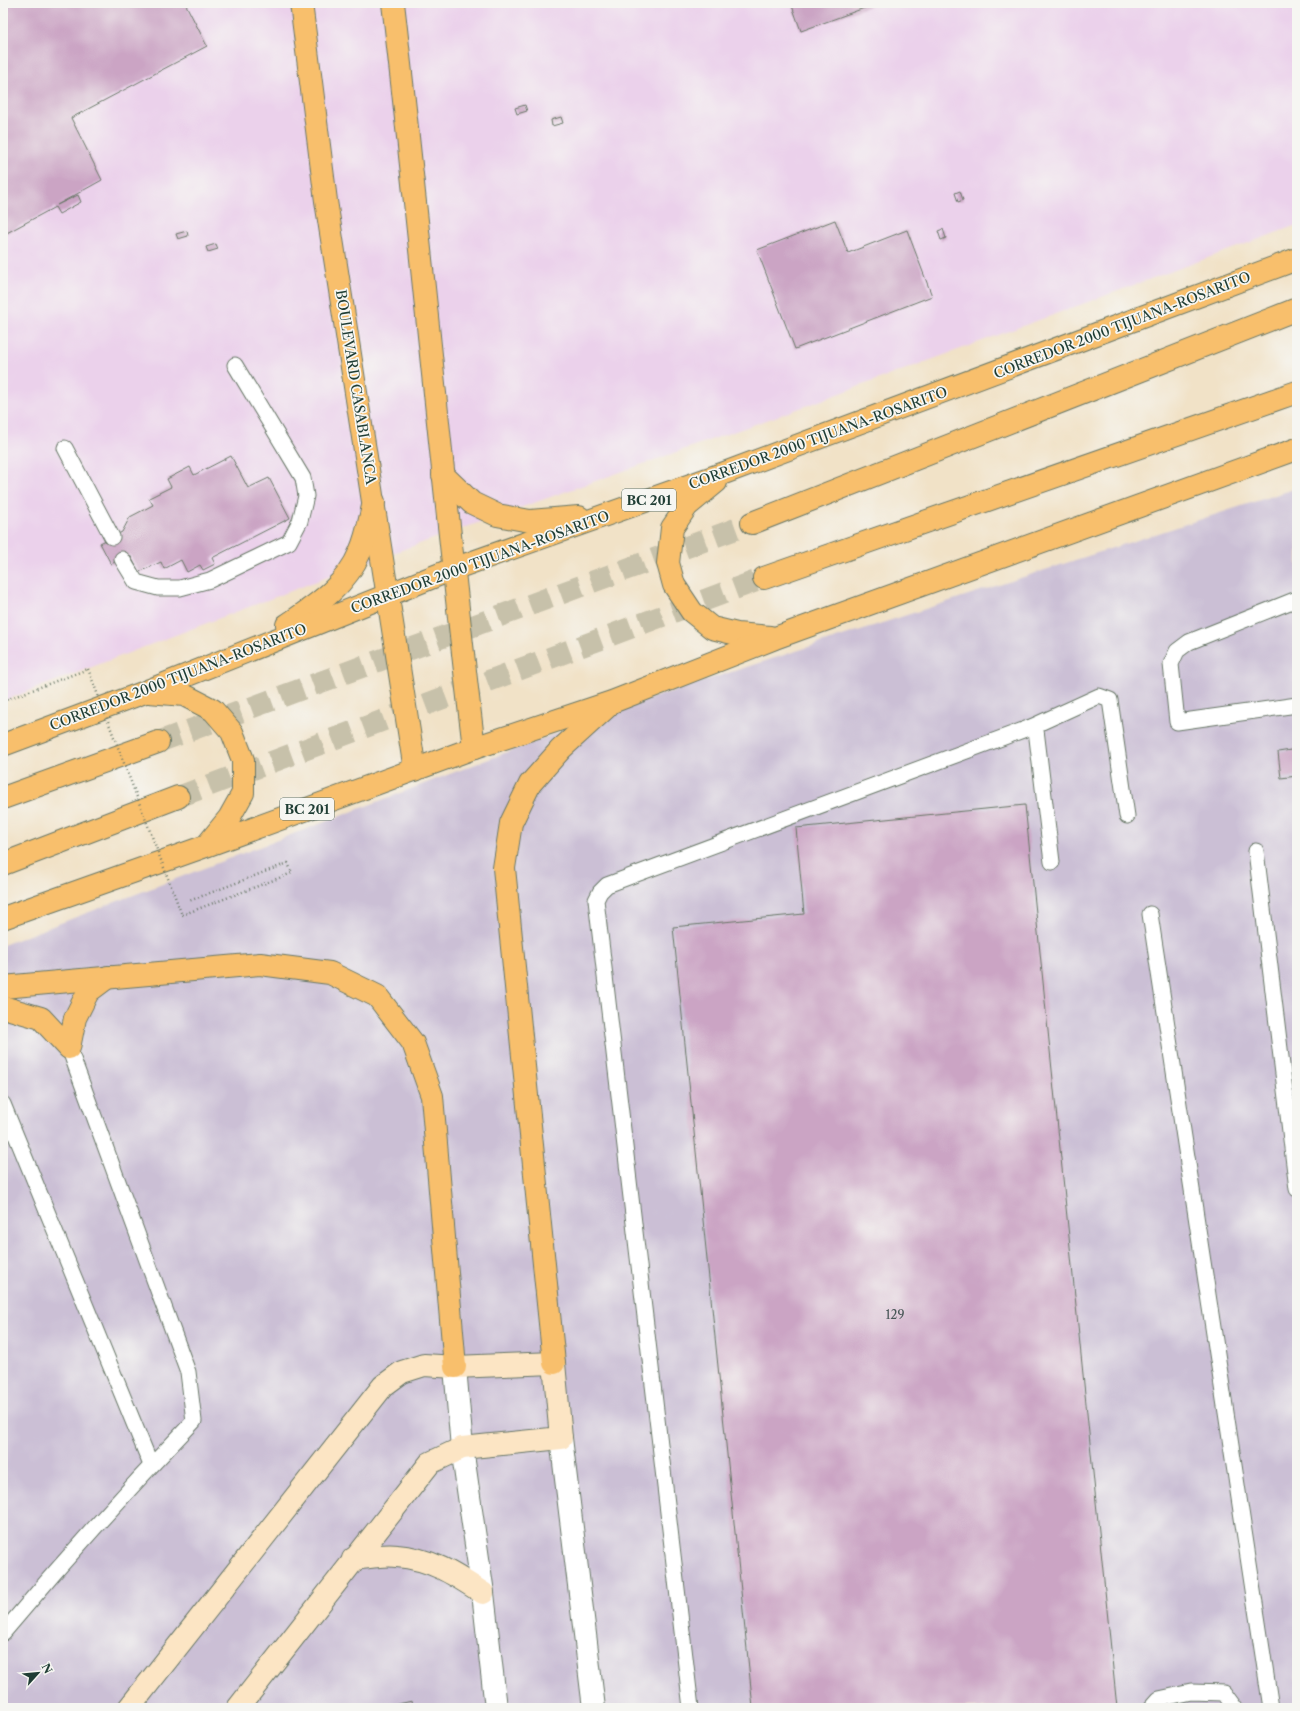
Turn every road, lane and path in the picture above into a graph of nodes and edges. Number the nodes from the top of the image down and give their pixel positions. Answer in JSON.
{"nodes":[{"id":1,"x":301,"y":3,"type":"edge"},
{"id":2,"x":393,"y":3,"type":"edge"},
{"id":3,"x":1297,"y":259,"type":"edge"},
{"id":4,"x":1297,"y":309,"type":"edge"},
{"id":5,"x":235,"y":365,"type":"dead end"},
{"id":6,"x":1297,"y":392,"type":"edge"},
{"id":7,"x":66,"y":448,"type":"dead end"},
{"id":8,"x":1297,"y":448,"type":"edge"},
{"id":9,"x":727,"y":472,"type":"junction"},
{"id":10,"x":443,"y":475,"type":"junction"},
{"id":11,"x":374,"y":502,"type":"junction"},
{"id":12,"x":614,"y":513,"type":"junction"},
{"id":13,"x":752,"y":523,"type":"tunnel mouth"},
{"id":14,"x":112,"y":537,"type":"dead end"},
{"id":15,"x":122,"y":559,"type":"dead end"},
{"id":16,"x":452,"y":570,"type":"junction"},
{"id":17,"x":764,"y":578,"type":"tunnel mouth"},
{"id":18,"x":388,"y":595,"type":"junction"},
{"id":19,"x":1297,"y":600,"type":"edge"},
{"id":20,"x":775,"y":638,"type":"junction"},
{"id":21,"x":253,"y":648,"type":"junction"},
{"id":22,"x":145,"y":692,"type":"junction"},
{"id":23,"x":3,"y":701,"type":"edge"},
{"id":24,"x":612,"y":702,"type":"junction"},
{"id":25,"x":1297,"y":706,"type":"edge"},
{"id":26,"x":1031,"y":726,"type":"junction"},
{"id":27,"x":158,"y":742,"type":"tunnel mouth"},
{"id":28,"x":3,"y":744,"type":"edge"},
{"id":29,"x":474,"y":748,"type":"junction"},
{"id":30,"x":415,"y":770,"type":"junction"},
{"id":31,"x":178,"y":797,"type":"tunnel mouth"},
{"id":32,"x":3,"y":798,"type":"edge"},
{"id":33,"x":1127,"y":816,"type":"dead end"},
{"id":34,"x":206,"y":846,"type":"junction"},
{"id":35,"x":1256,"y":851,"type":"dead end"},
{"id":36,"x":1052,"y":862,"type":"dead end"},
{"id":37,"x":3,"y":864,"type":"edge"},
{"id":38,"x":189,"y":901,"type":"dead end"},
{"id":39,"x":1150,"y":914,"type":"dead end"},
{"id":40,"x":3,"y":918,"type":"edge"},
{"id":41,"x":108,"y":977,"type":"junction"},
{"id":42,"x":3,"y":987,"type":"edge"},
{"id":43,"x":3,"y":1007,"type":"edge"},
{"id":44,"x":69,"y":1048,"type":"junction"},
{"id":45,"x":3,"y":1104,"type":"edge"},
{"id":46,"x":1297,"y":1189,"type":"edge"},
{"id":47,"x":554,"y":1363,"type":"junction"},
{"id":48,"x":455,"y":1367,"type":"junction"},
{"id":49,"x":561,"y":1438,"type":"junction"},
{"id":50,"x":462,"y":1448,"type":"junction"},
{"id":51,"x":151,"y":1465,"type":"junction"},
{"id":52,"x":354,"y":1559,"type":"junction"},
{"id":53,"x":483,"y":1593,"type":"junction"},
{"id":54,"x":3,"y":1634,"type":"edge"},
{"id":55,"x":130,"y":1708,"type":"edge"},
{"id":56,"x":238,"y":1708,"type":"edge"},
{"id":57,"x":496,"y":1708,"type":"edge"},
{"id":58,"x":594,"y":1708,"type":"edge"},
{"id":59,"x":691,"y":1708,"type":"edge"},
{"id":60,"x":1151,"y":1708,"type":"edge"},
{"id":61,"x":1235,"y":1708,"type":"edge"},
{"id":62,"x":1271,"y":1708,"type":"edge"}],
"edges":[{"from":1,"to":11,"type":"main road","name":"BOULEVARD CASABLANCA"},
{"from":2,"to":10,"type":"main road"},
{"from":3,"to":9,"type":"main road","name":"CORREDOR 2000 TIJUANA-ROSARITO","number":"BC 201"},
{"from":4,"to":13,"type":"main road"},
{"from":5,"to":15,"type":"lane"},
{"from":6,"to":17,"type":"main road"},
{"from":7,"to":14,"type":"lane"},
{"from":8,"to":20,"type":"main road","number":"BC 201"},
{"from":9,"to":12,"type":"main road","name":"CORREDOR 2000 TIJUANA-ROSARITO","number":"BC 201"},
{"from":9,"to":20,"type":"main road"},
{"from":10,"to":12,"type":"main road"},
{"from":10,"to":16,"type":"main road"},
{"from":11,"to":18,"type":"main road","name":"BOULEVARD CASABLANCA"},
{"from":11,"to":21,"type":"main road"},
{"from":12,"to":16,"type":"main road","name":"CORREDOR 2000 TIJUANA-ROSARITO","number":"BC 201"},
{"from":16,"to":18,"type":"main road","name":"CORREDOR 2000 TIJUANA-ROSARITO","number":"BC 201"},
{"from":16,"to":29,"type":"main road"},
{"from":18,"to":21,"type":"main road","name":"CORREDOR 2000 TIJUANA-ROSARITO","number":"BC 201"},
{"from":18,"to":30,"type":"main road","name":"BOULEVARD CASABLANCA"},
{"from":19,"to":25,"type":"lane"},
{"from":20,"to":24,"type":"main road","number":"BC 201"},
{"from":21,"to":22,"type":"main road","name":"CORREDOR 2000 TIJUANA-ROSARITO","number":"BC 201"},
{"from":22,"to":28,"type":"main road","name":"CORREDOR 2000 TIJUANA-ROSARITO","number":"BC 201"},
{"from":22,"to":34,"type":"main road"},
{"from":23,"to":38,"type":"path","bridge":true},
{"from":24,"to":29,"type":"main road","number":"BC 201"},
{"from":24,"to":47,"type":"main road"},
{"from":26,"to":33,"type":"lane"},
{"from":26,"to":36,"type":"lane"},
{"from":26,"to":59,"type":"lane"},
{"from":27,"to":32,"type":"main road"},
{"from":29,"to":30,"type":"main road","number":"BC 201"},
{"from":30,"to":34,"type":"main road","number":"BC 201"},
{"from":31,"to":37,"type":"main road"},
{"from":34,"to":40,"type":"main road","number":"BC 201"},
{"from":35,"to":46,"type":"lane"},
{"from":39,"to":62,"type":"lane"},
{"from":41,"to":42,"type":"main road"},
{"from":41,"to":44,"type":"main road"},
{"from":41,"to":48,"type":"main road"},
{"from":43,"to":44,"type":"main road"},
{"from":44,"to":51,"type":"lane"},
{"from":45,"to":51,"type":"lane"},
{"from":47,"to":48,"type":"main road"},
{"from":47,"to":49,"type":"main road"},
{"from":48,"to":50,"type":"street"},
{"from":48,"to":55,"type":"main road"},
{"from":49,"to":50,"type":"main road"},
{"from":49,"to":58,"type":"street"},
{"from":50,"to":52,"type":"main road"},
{"from":50,"to":53,"type":"street"},
{"from":51,"to":54,"type":"lane"},
{"from":52,"to":53,"type":"main road"},
{"from":52,"to":56,"type":"main road"},
{"from":53,"to":57,"type":"street"},
{"from":60,"to":61,"type":"lane"}]}
